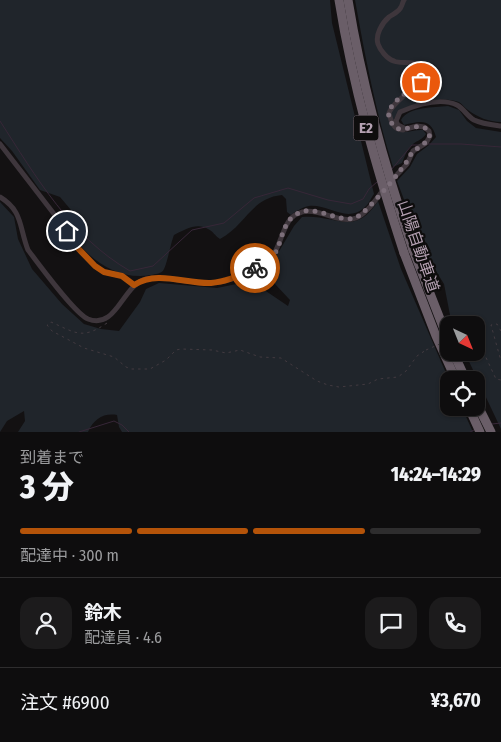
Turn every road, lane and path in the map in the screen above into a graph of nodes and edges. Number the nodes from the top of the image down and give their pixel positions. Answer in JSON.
{"nodes":[{"id":1,"x":339,"y":0,"type":"edge"},
{"id":2,"x":348,"y":0,"type":"edge"},
{"id":3,"x":404,"y":0,"type":"edge"},
{"id":4,"x":501,"y":126,"type":"edge"},
{"id":5,"x":406,"y":129,"type":"junction"},
{"id":6,"x":0,"y":144,"type":"edge"},
{"id":7,"x":0,"y":196,"type":"edge"},
{"id":8,"x":409,"y":252,"type":"junction"},
{"id":9,"x":134,"y":285,"type":"junction"},
{"id":10,"x":440,"y":321,"type":"edge"},
{"id":11,"x":96,"y":330,"type":"dead end"},
{"id":12,"x":501,"y":331,"type":"edge"},
{"id":13,"x":440,"y":345,"type":"edge"},
{"id":14,"x":485,"y":355,"type":"edge"},
{"id":15,"x":501,"y":361,"type":"edge"},
{"id":16,"x":452,"y":371,"type":"edge"},
{"id":17,"x":501,"y":380,"type":"edge"},
{"id":18,"x":473,"y":416,"type":"edge"},
{"id":19,"x":483,"y":416,"type":"edge"},
{"id":20,"x":480,"y":432,"type":"edge"},
{"id":21,"x":491,"y":432,"type":"edge"}],
"edges":[{"from":1,"to":8,"type":"highway","name":"山陽自動車道","number":"E2","bridge":true},
{"from":2,"to":8,"type":"highway","name":"山陽自動車道","number":"E2","bridge":true},
{"from":3,"to":5,"type":"street"},
{"from":4,"to":5,"type":"street"},
{"from":5,"to":9,"type":"street"},
{"from":6,"to":9,"type":"street"},
{"from":7,"to":9,"type":"street"},
{"from":8,"to":10,"type":"highway","name":"山陽自動車道","number":"E2"},
{"from":8,"to":16,"type":"highway","name":"山陽自動車道","number":"E2"},
{"from":11,"to":13,"type":"path","bridge":true},
{"from":12,"to":15,"type":"path"},
{"from":14,"to":17,"type":"path"},
{"from":18,"to":20,"type":"highway"},
{"from":19,"to":21,"type":"highway"}]}
